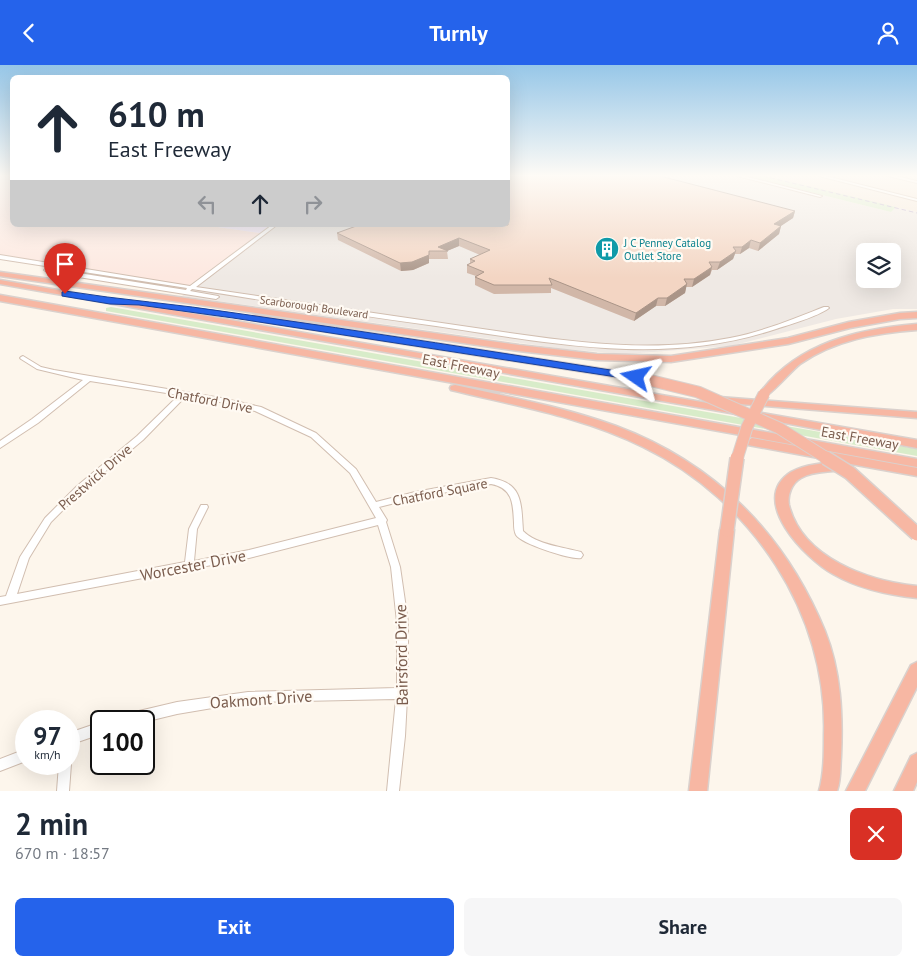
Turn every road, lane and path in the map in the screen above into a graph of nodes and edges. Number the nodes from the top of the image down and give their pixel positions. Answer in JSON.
{"nodes":[{"id":1,"x":272,"y":227,"type":"edge"},
{"id":2,"x":0,"y":257,"type":"edge"},
{"id":3,"x":0,"y":263,"type":"edge"},
{"id":4,"x":220,"y":266,"type":"junction"},
{"id":5,"x":0,"y":274,"type":"edge"},
{"id":6,"x":0,"y":283,"type":"edge"},
{"id":7,"x":168,"y":285,"type":"junction"},
{"id":8,"x":187,"y":291,"type":"junction"},
{"id":9,"x":158,"y":297,"type":"junction"},
{"id":10,"x":0,"y":298,"type":"edge"},
{"id":11,"x":110,"y":301,"type":"junction"},
{"id":12,"x":826,"y":307,"type":"dead end"},
{"id":13,"x":917,"y":315,"type":"edge"},
{"id":14,"x":159,"y":327,"type":"junction"},
{"id":15,"x":917,"y":327,"type":"edge"},
{"id":16,"x":863,"y":334,"type":"junction"},
{"id":17,"x":788,"y":341,"type":"junction"},
{"id":18,"x":504,"y":356,"type":"junction"},
{"id":19,"x":23,"y":359,"type":"dead end"},
{"id":20,"x":522,"y":373,"type":"junction"},
{"id":21,"x":88,"y":379,"type":"junction"},
{"id":22,"x":455,"y":388,"type":"junction"},
{"id":23,"x":184,"y":394,"type":"junction"},
{"id":24,"x":917,"y":415,"type":"edge"},
{"id":25,"x":917,"y":444,"type":"edge"},
{"id":26,"x":0,"y":445,"type":"edge"},
{"id":27,"x":917,"y":463,"type":"edge"},
{"id":28,"x":917,"y":473,"type":"edge"},
{"id":29,"x":376,"y":505,"type":"junction"},
{"id":30,"x":204,"y":507,"type":"dead end"},
{"id":31,"x":383,"y":520,"type":"junction"},
{"id":32,"x":917,"y":534,"type":"edge"},
{"id":33,"x":578,"y":555,"type":"dead end"},
{"id":34,"x":189,"y":565,"type":"junction"},
{"id":35,"x":917,"y":592,"type":"edge"},
{"id":36,"x":10,"y":599,"type":"junction"},
{"id":37,"x":0,"y":601,"type":"edge"},
{"id":38,"x":917,"y":670,"type":"edge"},
{"id":39,"x":402,"y":693,"type":"junction"},
{"id":40,"x":155,"y":713,"type":"edge"},
{"id":41,"x":15,"y":759,"type":"edge"},
{"id":42,"x":917,"y":761,"type":"edge"},
{"id":43,"x":0,"y":765,"type":"edge"},
{"id":44,"x":65,"y":775,"type":"edge"},
{"id":45,"x":64,"y":791,"type":"edge"},
{"id":46,"x":394,"y":791,"type":"edge"},
{"id":47,"x":698,"y":791,"type":"edge"},
{"id":48,"x":828,"y":791,"type":"edge"},
{"id":49,"x":855,"y":791,"type":"edge"},
{"id":50,"x":902,"y":791,"type":"edge"}],
"edges":[{"from":1,"to":4,"type":"street"},
{"from":2,"to":7,"type":"street","name":"Scarborough Boulevard"},
{"from":3,"to":8,"type":"street","name":"Scarborough Boulevard"},
{"from":4,"to":7,"type":"street"},
{"from":4,"to":8,"type":"street"},
{"from":5,"to":9,"type":"highway"},
{"from":6,"to":11,"type":"highway","name":"East Freeway"},
{"from":7,"to":8,"type":"street","name":"Scarborough Boulevard"},
{"from":8,"to":12,"type":"street","name":"Scarborough Boulevard"},
{"from":9,"to":17,"type":"highway"},
{"from":9,"to":18,"type":"highway"},
{"from":10,"to":14,"type":"highway","name":"East Freeway"},
{"from":11,"to":18,"type":"highway"},
{"from":11,"to":20,"type":"highway","name":"East Freeway"},
{"from":13,"to":17,"type":"highway"},
{"from":14,"to":22,"type":"highway"},
{"from":14,"to":27,"type":"highway","name":"East Freeway"},
{"from":15,"to":16,"type":"highway"},
{"from":16,"to":17,"type":"highway"},
{"from":16,"to":47,"type":"highway","bridge":true},
{"from":18,"to":32,"type":"highway","bridge":true},
{"from":19,"to":21,"type":"street","name":"Chatford Drive"},
{"from":20,"to":24,"type":"highway"},
{"from":20,"to":25,"type":"highway","name":"East Freeway"},
{"from":21,"to":23,"type":"street","name":"Chatford Drive"},
{"from":21,"to":26,"type":"street"},
{"from":22,"to":28,"type":"highway"},
{"from":22,"to":48,"type":"highway"},
{"from":23,"to":29,"type":"street","name":"Chatford Drive"},
{"from":23,"to":36,"type":"street","name":"Prestwick Drive"},
{"from":28,"to":35,"type":"highway"},
{"from":29,"to":31,"type":"street","name":"Chatford Drive"},
{"from":29,"to":33,"type":"street","name":"Chatford Square"},
{"from":30,"to":34,"type":"street"},
{"from":31,"to":34,"type":"street","name":"Worcester Drive"},
{"from":31,"to":39,"type":"street","name":"Bairsford Drive"},
{"from":34,"to":36,"type":"street","name":"Worcester Drive"},
{"from":36,"to":37,"type":"street","name":"Worcester Drive"},
{"from":38,"to":49,"type":"highway"},
{"from":39,"to":40,"type":"street","name":"Oakmont Drive"},
{"from":39,"to":46,"type":"street","name":"Bairsford Drive"},
{"from":41,"to":43,"type":"street"},
{"from":42,"to":50,"type":"highway"},
{"from":44,"to":45,"type":"street"}]}
